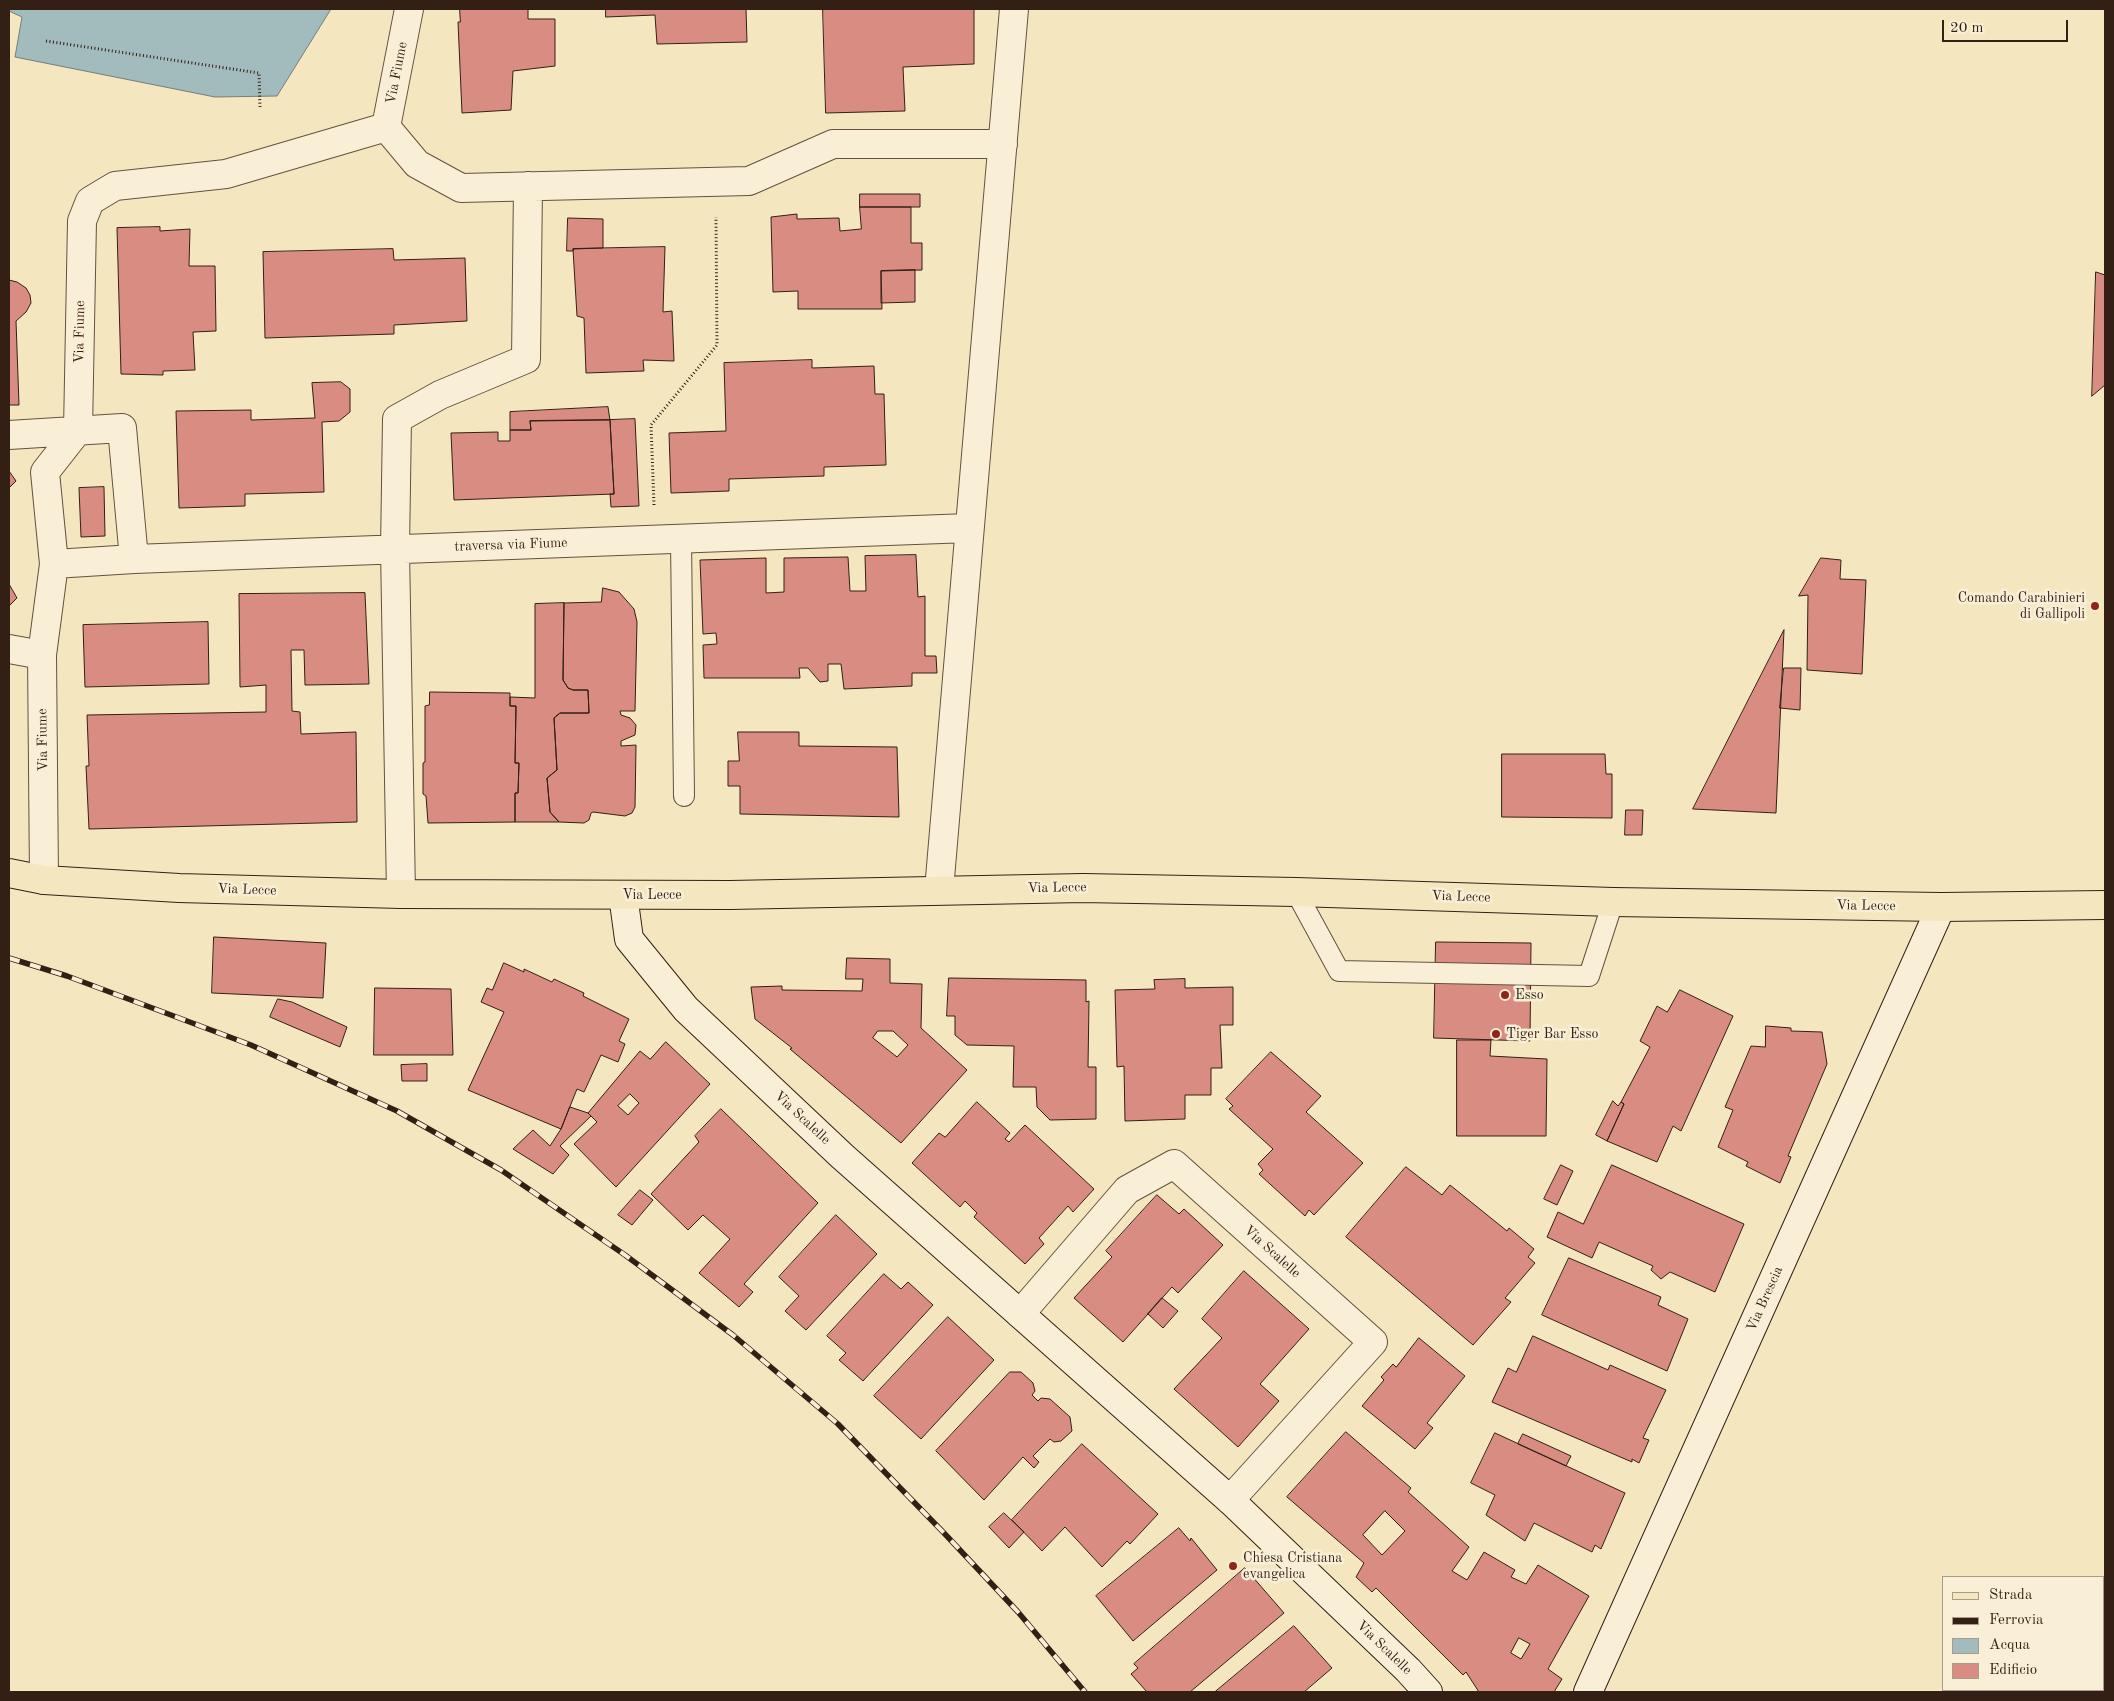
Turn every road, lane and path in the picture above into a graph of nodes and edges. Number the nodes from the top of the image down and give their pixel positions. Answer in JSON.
{"nodes":[{"id":1,"x":410,"y":9,"type":"edge"},
{"id":2,"x":1014,"y":9,"type":"edge"},
{"id":3,"x":46,"y":41,"type":"dead end"},
{"id":4,"x":260,"y":107,"type":"dead end"},
{"id":5,"x":386,"y":127,"type":"junction"},
{"id":6,"x":1002,"y":144,"type":"junction"},
{"id":7,"x":715,"y":182,"type":"junction"},
{"id":8,"x":528,"y":186,"type":"junction"},
{"id":9,"x":78,"y":430,"type":"junction"},
{"id":10,"x":9,"y":435,"type":"edge"},
{"id":11,"x":969,"y":528,"type":"junction"},
{"id":12,"x":668,"y":539,"type":"junction"},
{"id":13,"x":396,"y":549,"type":"junction"},
{"id":14,"x":134,"y":559,"type":"junction"},
{"id":15,"x":54,"y":564,"type":"junction"},
{"id":16,"x":9,"y":649,"type":"edge"},
{"id":17,"x":42,"y":656,"type":"junction"},
{"id":18,"x":684,"y":796,"type":"dead end"},
{"id":19,"x":9,"y":873,"type":"edge"},
{"id":20,"x":44,"y":880,"type":"junction"},
{"id":21,"x":939,"y":890,"type":"junction"},
{"id":22,"x":1296,"y":892,"type":"junction"},
{"id":23,"x":401,"y":894,"type":"junction"},
{"id":24,"x":623,"y":895,"type":"junction"},
{"id":25,"x":1613,"y":902,"type":"junction"},
{"id":26,"x":2105,"y":906,"type":"edge"},
{"id":27,"x":1941,"y":907,"type":"junction"},
{"id":28,"x":1020,"y":1314,"type":"junction"},
{"id":29,"x":1230,"y":1500,"type":"junction"},
{"id":30,"x":1428,"y":1692,"type":"edge"},
{"id":31,"x":1588,"y":1692,"type":"edge"}],
"edges":[{"from":1,"to":5,"type":"street","name":"Via Fiume"},
{"from":2,"to":6,"type":"street"},
{"from":3,"to":4,"type":"path"},
{"from":5,"to":8,"type":"street"},
{"from":5,"to":9,"type":"street","name":"Via Fiume"},
{"from":6,"to":7,"type":"street"},
{"from":6,"to":11,"type":"street"},
{"from":7,"to":8,"type":"street"},
{"from":7,"to":12,"type":"path"},
{"from":8,"to":13,"type":"street"},
{"from":9,"to":10,"type":"street"},
{"from":9,"to":14,"type":"street"},
{"from":9,"to":15,"type":"street","name":"Via Fiume"},
{"from":11,"to":12,"type":"street","name":"traversa via Fiume"},
{"from":11,"to":21,"type":"street"},
{"from":12,"to":13,"type":"street","name":"traversa via Fiume"},
{"from":12,"to":18,"type":"lane"},
{"from":13,"to":14,"type":"street","name":"traversa via Fiume"},
{"from":13,"to":23,"type":"street"},
{"from":14,"to":15,"type":"street","name":"traversa via Fiume"},
{"from":15,"to":17,"type":"street","name":"Via Fiume"},
{"from":16,"to":17,"type":"street"},
{"from":17,"to":20,"type":"street","name":"Via Fiume"},
{"from":19,"to":20,"type":"main road","name":"Via Lecce"},
{"from":20,"to":23,"type":"main road","name":"Via Lecce"},
{"from":21,"to":22,"type":"main road","name":"Via Lecce"},
{"from":21,"to":24,"type":"main road","name":"Via Lecce"},
{"from":22,"to":25,"type":"main road","name":"Via Lecce"},
{"from":22,"to":25,"type":"lane"},
{"from":23,"to":24,"type":"main road","name":"Via Lecce"},
{"from":24,"to":28,"type":"street","name":"Via Scalelle"},
{"from":25,"to":27,"type":"main road","name":"Via Lecce"},
{"from":26,"to":27,"type":"main road","name":"Via Lecce"},
{"from":27,"to":31,"type":"street","name":"Via Brescia"},
{"from":28,"to":29,"type":"street","name":"Via Scalelle"},
{"from":28,"to":29,"type":"street","name":"Via Scalelle"},
{"from":29,"to":30,"type":"street","name":"Via Scalelle"}]}
